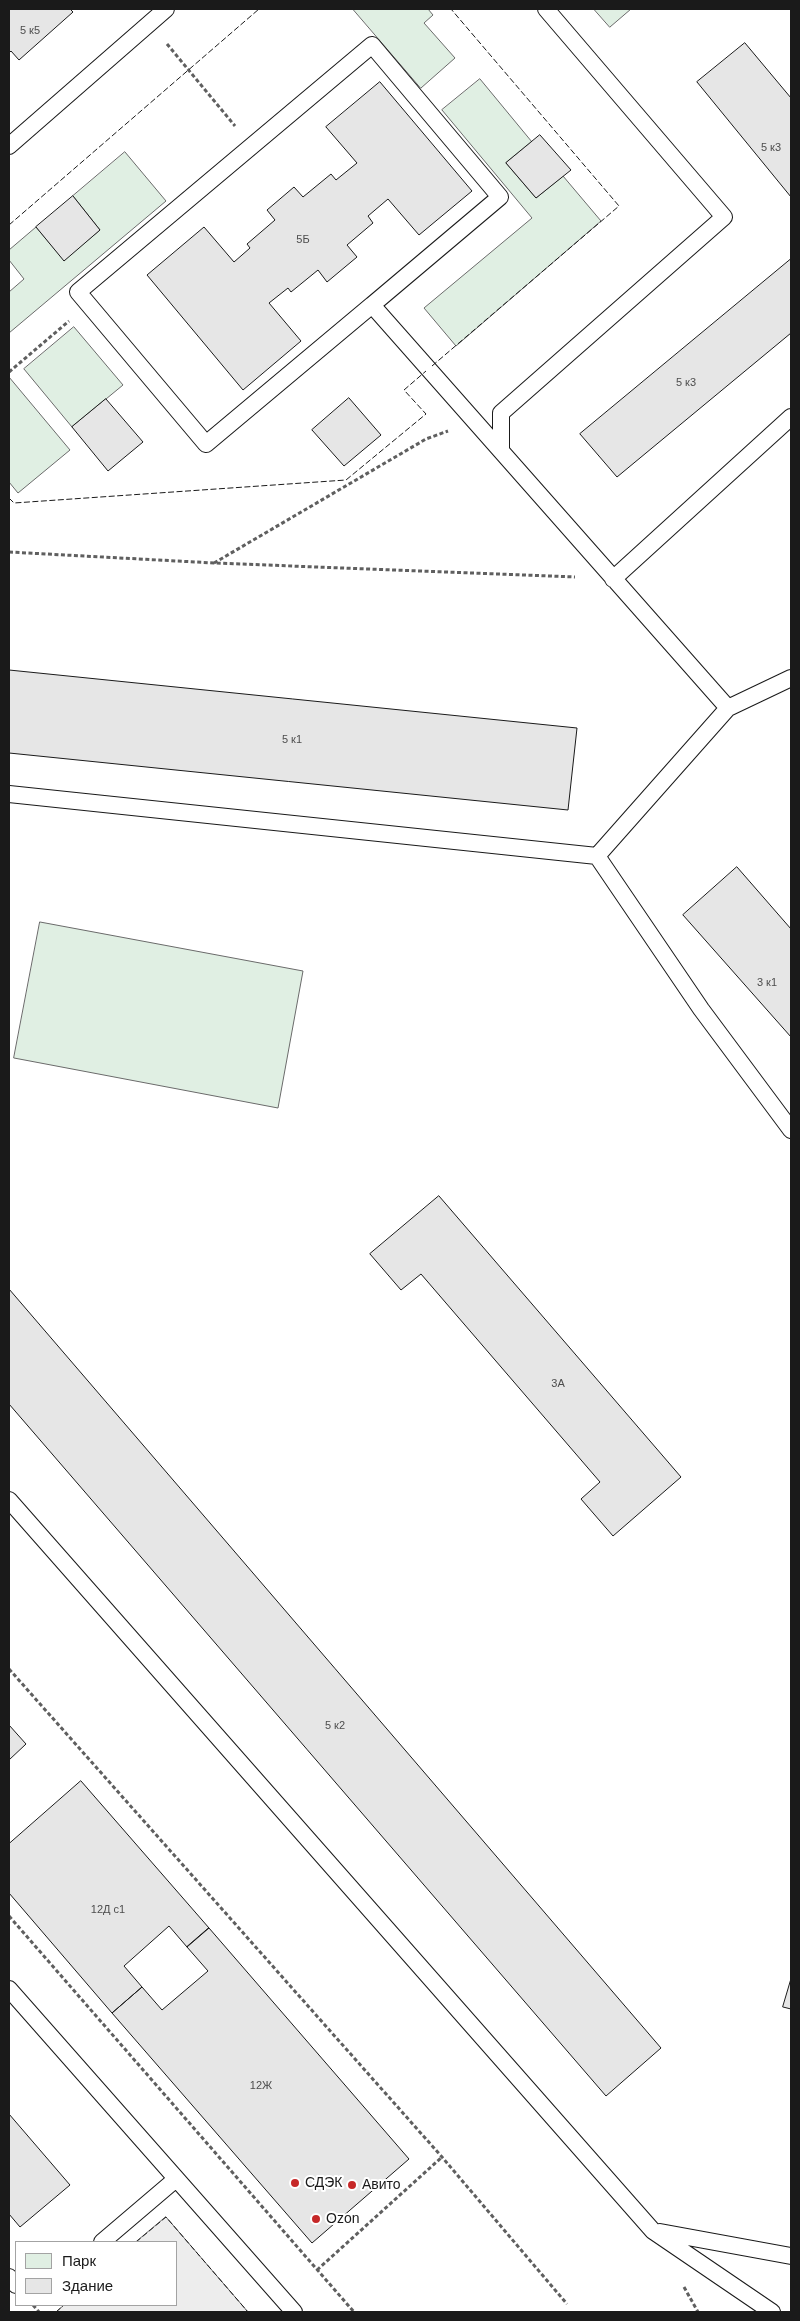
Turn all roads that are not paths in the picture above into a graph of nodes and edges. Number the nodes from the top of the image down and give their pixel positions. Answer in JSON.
{"nodes":[{"id":1,"x":166,"y":9,"type":"edge"},
{"id":2,"x":546,"y":9,"type":"edge"},
{"id":3,"x":151,"y":14,"type":"edge"},
{"id":4,"x":9,"y":146,"type":"edge"},
{"id":5,"x":372,"y":305,"type":"junction"},
{"id":6,"x":791,"y":417,"type":"edge"},
{"id":7,"x":501,"y":452,"type":"junction"},
{"id":8,"x":613,"y":579,"type":"junction"},
{"id":9,"x":791,"y":678,"type":"edge"},
{"id":10,"x":728,"y":708,"type":"junction"},
{"id":11,"x":9,"y":794,"type":"edge"},
{"id":12,"x":597,"y":856,"type":"junction"},
{"id":13,"x":791,"y":1130,"type":"edge"},
{"id":14,"x":9,"y":1500,"type":"edge"},
{"id":15,"x":9,"y":1989,"type":"edge"},
{"id":16,"x":176,"y":2179,"type":"junction"},
{"id":17,"x":653,"y":2231,"type":"junction"},
{"id":18,"x":103,"y":2241,"type":"edge"},
{"id":19,"x":791,"y":2256,"type":"edge"},
{"id":20,"x":294,"y":2312,"type":"edge"},
{"id":21,"x":772,"y":2312,"type":"edge"}],
"edges":[{"from":1,"to":3,"type":"lane"},
{"from":2,"to":7,"type":"lane"},
{"from":3,"to":4,"type":"lane"},
{"from":5,"to":5,"type":"lane"},
{"from":5,"to":7,"type":"lane"},
{"from":6,"to":8,"type":"lane"},
{"from":7,"to":8,"type":"lane"},
{"from":8,"to":10,"type":"lane"},
{"from":9,"to":10,"type":"lane"},
{"from":10,"to":12,"type":"lane"},
{"from":11,"to":12,"type":"lane"},
{"from":12,"to":13,"type":"lane"},
{"from":14,"to":17,"type":"lane"},
{"from":15,"to":16,"type":"lane"},
{"from":16,"to":18,"type":"lane"},
{"from":16,"to":20,"type":"lane"},
{"from":17,"to":19,"type":"lane"},
{"from":17,"to":21,"type":"lane"}]}
